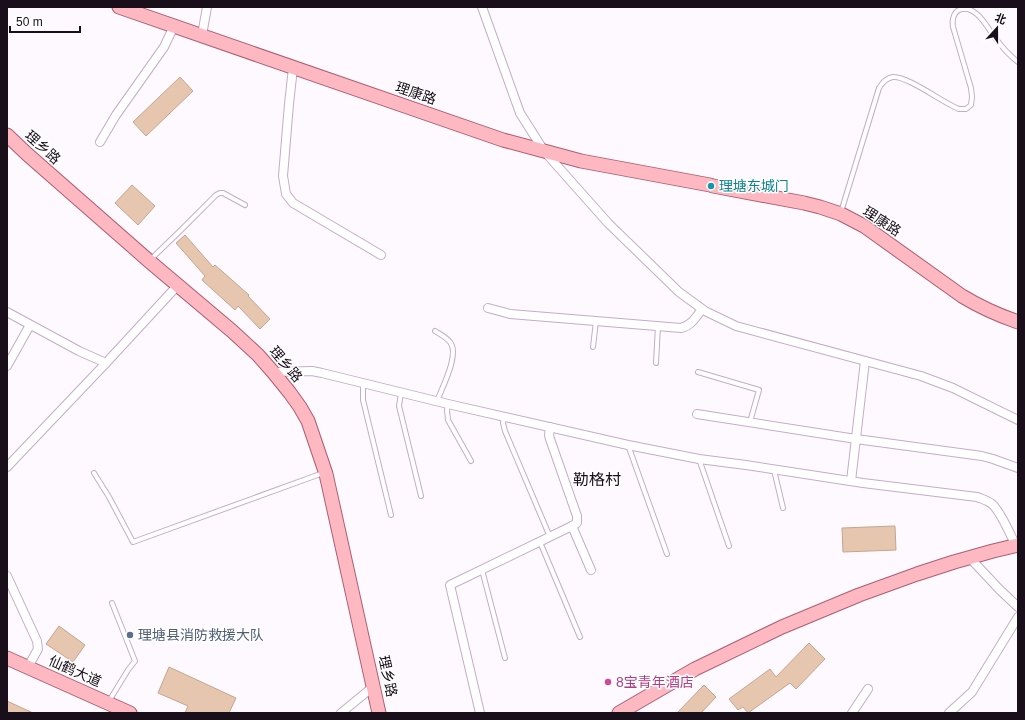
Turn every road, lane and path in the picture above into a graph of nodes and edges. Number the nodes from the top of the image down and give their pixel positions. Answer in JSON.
{"nodes":[{"id":1,"x":119,"y":7,"type":"edge"},
{"id":2,"x":207,"y":7,"type":"edge"},
{"id":3,"x":482,"y":7,"type":"edge"},
{"id":4,"x":174,"y":26,"type":"junction"},
{"id":5,"x":202,"y":36,"type":"junction"},
{"id":6,"x":1018,"y":62,"type":"edge"},
{"id":7,"x":293,"y":68,"type":"junction"},
{"id":8,"x":7,"y":135,"type":"edge"},
{"id":9,"x":100,"y":142,"type":"dead end"},
{"id":10,"x":544,"y":151,"type":"junction"},
{"id":11,"x":245,"y":205,"type":"dead end"},
{"id":12,"x":841,"y":214,"type":"junction"},
{"id":13,"x":382,"y":255,"type":"dead end"},
{"id":14,"x":149,"y":261,"type":"junction"},
{"id":15,"x":178,"y":285,"type":"junction"},
{"id":16,"x":488,"y":308,"type":"dead end"},
{"id":17,"x":702,"y":309,"type":"junction"},
{"id":18,"x":7,"y":312,"type":"edge"},
{"id":19,"x":596,"y":321,"type":"junction"},
{"id":20,"x":1018,"y":322,"type":"edge"},
{"id":21,"x":30,"y":325,"type":"junction"},
{"id":22,"x":658,"y":326,"type":"junction"},
{"id":23,"x":435,"y":331,"type":"dead end"},
{"id":24,"x":593,"y":347,"type":"dead end"},
{"id":25,"x":865,"y":360,"type":"junction"},
{"id":26,"x":106,"y":363,"type":"junction"},
{"id":27,"x":656,"y":363,"type":"dead end"},
{"id":28,"x":7,"y":366,"type":"edge"},
{"id":29,"x":273,"y":372,"type":"junction"},
{"id":30,"x":698,"y":372,"type":"dead end"},
{"id":31,"x":363,"y":383,"type":"junction"},
{"id":32,"x":401,"y":392,"type":"junction"},
{"id":33,"x":437,"y":401,"type":"junction"},
{"id":34,"x":448,"y":404,"type":"junction"},
{"id":35,"x":697,"y":414,"type":"dead end"},
{"id":36,"x":504,"y":417,"type":"junction"},
{"id":37,"x":1018,"y":420,"type":"edge"},
{"id":38,"x":750,"y":422,"type":"junction"},
{"id":39,"x":550,"y":427,"type":"junction"},
{"id":40,"x":856,"y":439,"type":"junction"},
{"id":41,"x":628,"y":445,"type":"junction"},
{"id":42,"x":699,"y":459,"type":"junction"},
{"id":43,"x":472,"y":462,"type":"dead end"},
{"id":44,"x":7,"y":468,"type":"edge"},
{"id":45,"x":1018,"y":468,"type":"edge"},
{"id":46,"x":774,"y":469,"type":"junction"},
{"id":47,"x":325,"y":472,"type":"junction"},
{"id":48,"x":94,"y":474,"type":"dead end"},
{"id":49,"x":851,"y":481,"type":"junction"},
{"id":50,"x":421,"y":496,"type":"dead end"},
{"id":51,"x":783,"y":508,"type":"dead end"},
{"id":52,"x":391,"y":515,"type":"dead end"},
{"id":53,"x":572,"y":526,"type":"junction"},
{"id":54,"x":550,"y":537,"type":"junction"},
{"id":55,"x":540,"y":542,"type":"junction"},
{"id":56,"x":729,"y":546,"type":"dead end"},
{"id":57,"x":1017,"y":546,"type":"edge"},
{"id":58,"x":667,"y":554,"type":"dead end"},
{"id":59,"x":969,"y":557,"type":"junction"},
{"id":60,"x":482,"y":570,"type":"junction"},
{"id":61,"x":590,"y":570,"type":"dead end"},
{"id":62,"x":7,"y":576,"type":"edge"},
{"id":63,"x":112,"y":603,"type":"dead end"},
{"id":64,"x":1018,"y":607,"type":"edge"},
{"id":65,"x":1018,"y":617,"type":"edge"},
{"id":66,"x":580,"y":637,"type":"dead end"},
{"id":67,"x":7,"y":658,"type":"edge"},
{"id":68,"x":505,"y":658,"type":"dead end"},
{"id":69,"x":28,"y":667,"type":"junction"},
{"id":70,"x":374,"y":686,"type":"junction"},
{"id":71,"x":868,"y":689,"type":"dead end"},
{"id":72,"x":108,"y":703,"type":"junction"},
{"id":73,"x":130,"y":713,"type":"edge"},
{"id":74,"x":341,"y":713,"type":"edge"},
{"id":75,"x":380,"y":713,"type":"edge"},
{"id":76,"x":480,"y":713,"type":"edge"},
{"id":77,"x":619,"y":713,"type":"edge"},
{"id":78,"x":852,"y":713,"type":"edge"},
{"id":79,"x":949,"y":713,"type":"edge"}],
"edges":[{"from":1,"to":4,"type":"main road","name":"理康路"},
{"from":2,"to":5,"type":"street"},
{"from":3,"to":10,"type":"street"},
{"from":4,"to":5,"type":"main road","name":"理康路"},
{"from":4,"to":9,"type":"street"},
{"from":5,"to":7,"type":"main road","name":"理康路"},
{"from":6,"to":12,"type":"lane"},
{"from":7,"to":10,"type":"main road","name":"理康路"},
{"from":7,"to":13,"type":"street"},
{"from":8,"to":14,"type":"main road","name":"理乡路"},
{"from":10,"to":12,"type":"main road","name":"理康路"},
{"from":10,"to":17,"type":"street"},
{"from":11,"to":14,"type":"lane"},
{"from":12,"to":20,"type":"main road","name":"理康路"},
{"from":14,"to":15,"type":"main road","name":"理乡路"},
{"from":15,"to":26,"type":"street"},
{"from":15,"to":29,"type":"main road","name":"理乡路"},
{"from":16,"to":19,"type":"street"},
{"from":17,"to":22,"type":"street"},
{"from":17,"to":25,"type":"street"},
{"from":18,"to":21,"type":"street"},
{"from":19,"to":22,"type":"street"},
{"from":19,"to":24,"type":"lane"},
{"from":21,"to":26,"type":"street"},
{"from":21,"to":28,"type":"street"},
{"from":22,"to":27,"type":"lane"},
{"from":23,"to":33,"type":"lane"},
{"from":25,"to":37,"type":"street"},
{"from":25,"to":40,"type":"street"},
{"from":26,"to":44,"type":"street"},
{"from":29,"to":31,"type":"street"},
{"from":29,"to":47,"type":"main road","name":"理乡路"},
{"from":30,"to":38,"type":"lane"},
{"from":31,"to":32,"type":"street"},
{"from":31,"to":52,"type":"lane"},
{"from":32,"to":33,"type":"street"},
{"from":32,"to":50,"type":"lane"},
{"from":33,"to":34,"type":"street"},
{"from":34,"to":36,"type":"street"},
{"from":34,"to":43,"type":"lane"},
{"from":35,"to":38,"type":"street"},
{"from":36,"to":39,"type":"street"},
{"from":36,"to":54,"type":"lane"},
{"from":38,"to":40,"type":"street"},
{"from":39,"to":41,"type":"street"},
{"from":39,"to":53,"type":"street"},
{"from":40,"to":45,"type":"street"},
{"from":40,"to":49,"type":"street"},
{"from":41,"to":42,"type":"street"},
{"from":41,"to":58,"type":"lane"},
{"from":42,"to":46,"type":"street"},
{"from":42,"to":56,"type":"lane"},
{"from":46,"to":49,"type":"street"},
{"from":46,"to":51,"type":"lane"},
{"from":47,"to":48,"type":"lane"},
{"from":47,"to":70,"type":"main road","name":"理乡路"},
{"from":49,"to":57,"type":"street"},
{"from":53,"to":54,"type":"street"},
{"from":53,"to":61,"type":"street"},
{"from":54,"to":55,"type":"street"},
{"from":55,"to":60,"type":"street"},
{"from":55,"to":66,"type":"lane"},
{"from":57,"to":59,"type":"main road"},
{"from":59,"to":64,"type":"street"},
{"from":59,"to":77,"type":"main road"},
{"from":60,"to":68,"type":"lane"},
{"from":60,"to":76,"type":"street"},
{"from":62,"to":69,"type":"street"},
{"from":63,"to":72,"type":"lane"},
{"from":65,"to":79,"type":"street"},
{"from":67,"to":69,"type":"main road","name":"仙鹤大道"},
{"from":69,"to":72,"type":"main road","name":"仙鹤大道"},
{"from":70,"to":74,"type":"street"},
{"from":70,"to":75,"type":"main road","name":"理乡路"},
{"from":71,"to":78,"type":"street"},
{"from":72,"to":73,"type":"main road","name":"仙鹤大道"}]}
